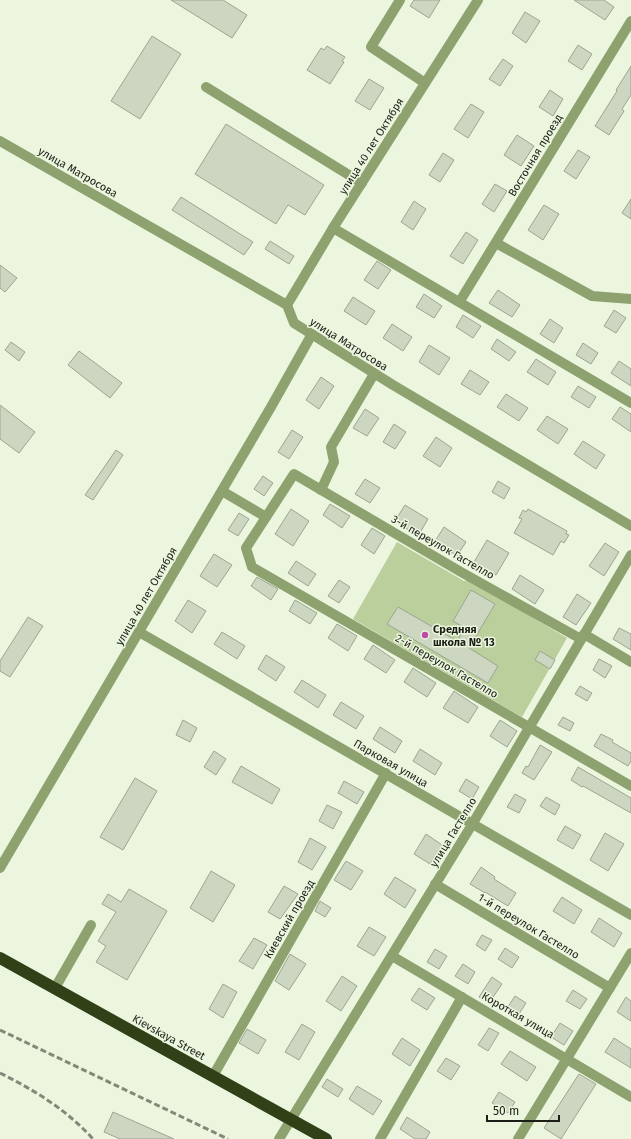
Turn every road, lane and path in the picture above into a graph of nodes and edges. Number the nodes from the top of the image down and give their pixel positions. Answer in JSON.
{"nodes":[{"id":1,"x":400,"y":0,"type":"edge"},
{"id":2,"x":478,"y":0,"type":"edge"},
{"id":3,"x":631,"y":21,"type":"edge"},
{"id":4,"x":425,"y":83,"type":"junction"},
{"id":5,"x":206,"y":87,"type":"dead end"},
{"id":6,"x":0,"y":141,"type":"edge"},
{"id":7,"x":362,"y":183,"type":"junction"},
{"id":8,"x":334,"y":228,"type":"junction"},
{"id":9,"x":496,"y":243,"type":"junction"},
{"id":10,"x":631,"y":299,"type":"edge"},
{"id":11,"x":460,"y":301,"type":"junction"},
{"id":12,"x":287,"y":305,"type":"junction"},
{"id":13,"x":312,"y":334,"type":"junction"},
{"id":14,"x":374,"y":374,"type":"junction"},
{"id":15,"x":631,"y":403,"type":"edge"},
{"id":16,"x":321,"y":490,"type":"junction"},
{"id":17,"x":222,"y":491,"type":"junction"},
{"id":18,"x":266,"y":517,"type":"junction"},
{"id":19,"x":631,"y":526,"type":"edge"},
{"id":20,"x":631,"y":555,"type":"edge"},
{"id":21,"x":139,"y":632,"type":"junction"},
{"id":22,"x":583,"y":637,"type":"junction"},
{"id":23,"x":631,"y":662,"type":"edge"},
{"id":24,"x":530,"y":727,"type":"junction"},
{"id":25,"x":386,"y":773,"type":"junction"},
{"id":26,"x":631,"y":786,"type":"edge"},
{"id":27,"x":473,"y":823,"type":"junction"},
{"id":28,"x":0,"y":868,"type":"edge"},
{"id":29,"x":436,"y":884,"type":"junction"},
{"id":30,"x":631,"y":915,"type":"edge"},
{"id":31,"x":91,"y":925,"type":"dead end"},
{"id":32,"x":631,"y":953,"type":"edge"},
{"id":33,"x":392,"y":956,"type":"junction"},
{"id":34,"x":0,"y":958,"type":"edge"},
{"id":35,"x":55,"y":988,"type":"junction"},
{"id":36,"x":610,"y":988,"type":"junction"},
{"id":37,"x":462,"y":997,"type":"junction"},
{"id":38,"x":567,"y":1058,"type":"junction"},
{"id":39,"x":212,"y":1076,"type":"junction"},
{"id":40,"x":631,"y":1097,"type":"edge"},
{"id":41,"x":291,"y":1120,"type":"junction"},
{"id":42,"x":279,"y":1139,"type":"edge"},
{"id":43,"x":326,"y":1139,"type":"edge"},
{"id":44,"x":380,"y":1139,"type":"edge"},
{"id":45,"x":518,"y":1139,"type":"edge"}],
"edges":[{"from":1,"to":4,"type":"street"},
{"from":2,"to":4,"type":"street","name":"улица 40 лет Октября"},
{"from":3,"to":9,"type":"street","name":"Восточная проезд"},
{"from":4,"to":7,"type":"street","name":"улица 40 лет Октября"},
{"from":5,"to":7,"type":"street"},
{"from":6,"to":12,"type":"street","name":"улица Матросова"},
{"from":7,"to":8,"type":"street","name":"улица 40 лет Октября"},
{"from":8,"to":11,"type":"street"},
{"from":8,"to":12,"type":"street","name":"улица 40 лет Октября"},
{"from":9,"to":10,"type":"street"},
{"from":9,"to":11,"type":"street","name":"Восточная проезд"},
{"from":11,"to":15,"type":"street"},
{"from":12,"to":13,"type":"street","name":"улица Матросова"},
{"from":13,"to":14,"type":"street","name":"улица Матросова"},
{"from":13,"to":17,"type":"street","name":"улица 40 лет Октября"},
{"from":14,"to":16,"type":"street"},
{"from":14,"to":19,"type":"street","name":"улица Матросова"},
{"from":16,"to":18,"type":"street","name":"3-й переулок Гастелло"},
{"from":16,"to":22,"type":"street","name":"3-й переулок Гастелло"},
{"from":17,"to":18,"type":"street"},
{"from":17,"to":21,"type":"street","name":"улица 40 лет Октября"},
{"from":18,"to":24,"type":"street","name":"2-й переулок Гастелло"},
{"from":20,"to":22,"type":"street","name":"улица Гастелло"},
{"from":21,"to":25,"type":"street","name":"Парковая улица"},
{"from":21,"to":28,"type":"street","name":"улица 40 лет Октября"},
{"from":22,"to":23,"type":"street","name":"3-й переулок Гастелло"},
{"from":22,"to":24,"type":"street","name":"улица Гастелло"},
{"from":24,"to":26,"type":"street","name":"2-й переулок Гастелло"},
{"from":24,"to":27,"type":"street","name":"улица Гастелло"},
{"from":25,"to":27,"type":"street","name":"Парковая улица"},
{"from":25,"to":39,"type":"street","name":"Киевский проезд"},
{"from":27,"to":29,"type":"street","name":"улица Гастелло"},
{"from":27,"to":30,"type":"street","name":"Парковая улица"},
{"from":29,"to":33,"type":"street","name":"улица Гастелло"},
{"from":29,"to":36,"type":"street","name":"1-й переулок Гастелло"},
{"from":31,"to":35,"type":"street"},
{"from":32,"to":36,"type":"street"},
{"from":33,"to":37,"type":"street","name":"Короткая улица"},
{"from":33,"to":41,"type":"street","name":"улица Гастелло"},
{"from":34,"to":35,"type":"highway","name":"Kievskaya Street"},
{"from":35,"to":39,"type":"highway","name":"Kievskaya Street"},
{"from":36,"to":38,"type":"street"},
{"from":37,"to":38,"type":"street","name":"Короткая улица"},
{"from":37,"to":44,"type":"street"},
{"from":38,"to":40,"type":"street","name":"Короткая улица"},
{"from":38,"to":45,"type":"street"},
{"from":39,"to":41,"type":"highway","name":"Kievskaya Street"},
{"from":41,"to":42,"type":"street","name":"улица Гастелло"},
{"from":41,"to":43,"type":"highway","name":"Kievskaya Street"}]}
